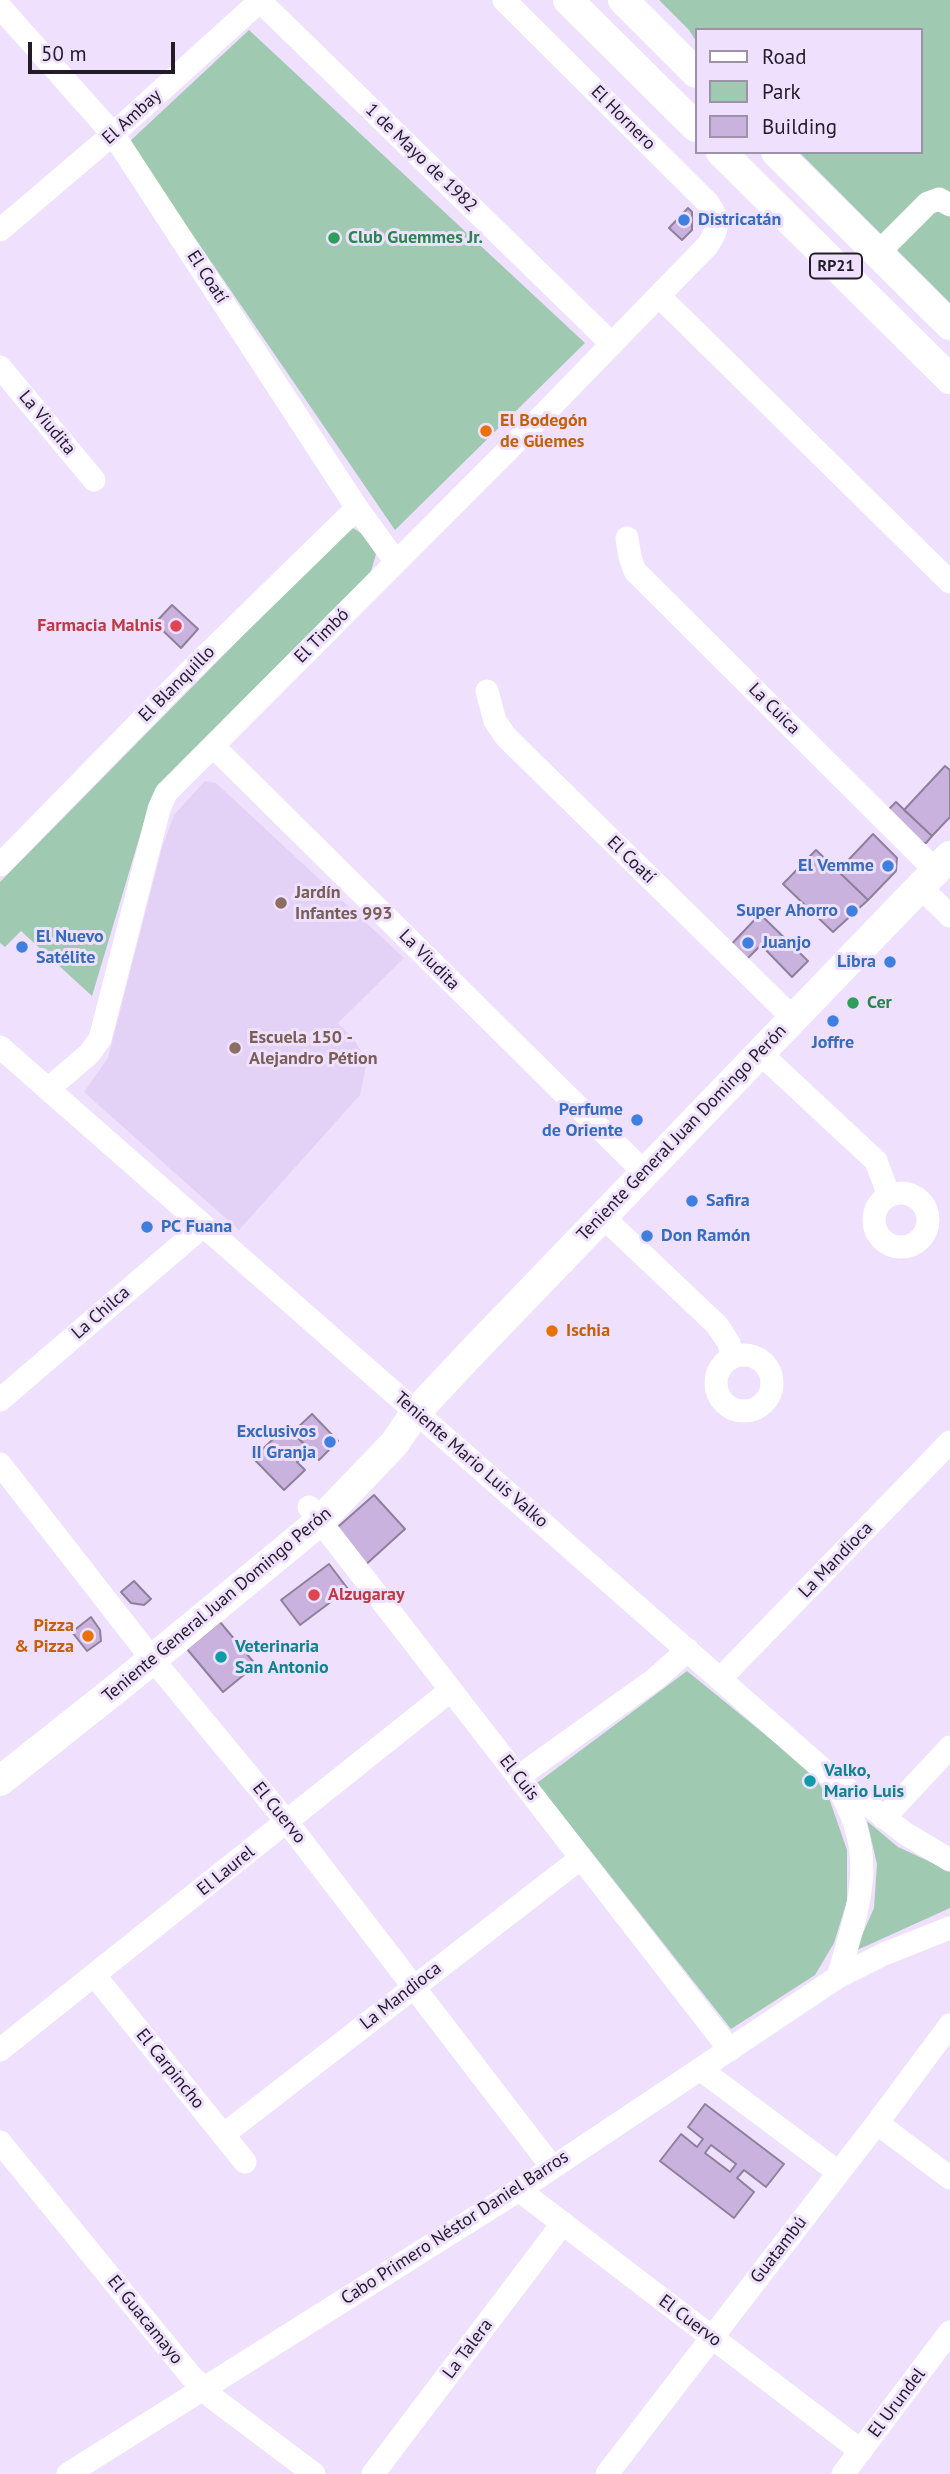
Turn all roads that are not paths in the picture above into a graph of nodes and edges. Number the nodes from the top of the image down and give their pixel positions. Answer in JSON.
{"nodes":[{"id":1,"x":260,"y":0,"type":"edge"},
{"id":2,"x":504,"y":0,"type":"edge"},
{"id":3,"x":568,"y":0,"type":"edge"},
{"id":4,"x":623,"y":0,"type":"edge"},
{"id":5,"x":0,"y":7,"type":"edge"},
{"id":6,"x":694,"y":71,"type":"edge"},
{"id":7,"x":694,"y":125,"type":"edge"},
{"id":8,"x":113,"y":134,"type":"junction"},
{"id":9,"x":724,"y":154,"type":"edge"},
{"id":10,"x":778,"y":154,"type":"edge"},
{"id":11,"x":950,"y":205,"type":"edge"},
{"id":12,"x":0,"y":230,"type":"edge"},
{"id":13,"x":708,"y":245,"type":"joint"},
{"id":14,"x":878,"y":253,"type":"junction"},
{"id":15,"x":659,"y":296,"type":"junction"},
{"id":16,"x":950,"y":325,"type":"edge"},
{"id":17,"x":612,"y":344,"type":"junction"},
{"id":18,"x":0,"y":366,"type":"edge"},
{"id":19,"x":950,"y":379,"type":"edge"},
{"id":20,"x":94,"y":480,"type":"dead end"},
{"id":21,"x":357,"y":508,"type":"junction"},
{"id":22,"x":627,"y":538,"type":"dead end"},
{"id":23,"x":396,"y":562,"type":"junction"},
{"id":24,"x":950,"y":582,"type":"edge"},
{"id":25,"x":487,"y":691,"type":"dead end"},
{"id":26,"x":213,"y":746,"type":"junction"},
{"id":27,"x":0,"y":864,"type":"edge"},
{"id":28,"x":936,"y":871,"type":"edge"},
{"id":29,"x":950,"y":916,"type":"edge"},
{"id":30,"x":793,"y":1018,"type":"junction"},
{"id":31,"x":0,"y":1047,"type":"edge"},
{"id":32,"x":760,"y":1053,"type":"junction"},
{"id":33,"x":48,"y":1089,"type":"junction"},
{"id":34,"x":645,"y":1173,"type":"junction"},
{"id":35,"x":889,"y":1196,"type":"dead end"},
{"id":36,"x":603,"y":1217,"type":"junction"},
{"id":37,"x":202,"y":1227,"type":"junction"},
{"id":38,"x":732,"y":1357,"type":"dead end"},
{"id":39,"x":0,"y":1400,"type":"edge"},
{"id":40,"x":416,"y":1412,"type":"junction"},
{"id":41,"x":950,"y":1442,"type":"edge"},
{"id":42,"x":0,"y":1464,"type":"edge"},
{"id":43,"x":314,"y":1514,"type":"junction"},
{"id":44,"x":688,"y":1650,"type":"junction"},
{"id":45,"x":147,"y":1652,"type":"junction"},
{"id":46,"x":721,"y":1678,"type":"junction"},
{"id":47,"x":451,"y":1690,"type":"junction"},
{"id":48,"x":950,"y":1747,"type":"edge"},
{"id":49,"x":0,"y":1757,"type":"edge"},
{"id":50,"x":828,"y":1774,"type":"junction"},
{"id":51,"x":518,"y":1777,"type":"junction"},
{"id":52,"x":0,"y":1781,"type":"edge"},
{"id":53,"x":884,"y":1818,"type":"junction"},
{"id":54,"x":287,"y":1822,"type":"junction"},
{"id":55,"x":581,"y":1858,"type":"junction"},
{"id":56,"x":950,"y":1860,"type":"edge"},
{"id":57,"x":950,"y":1928,"type":"edge"},
{"id":58,"x":94,"y":1976,"type":"junction"},
{"id":59,"x":838,"y":1977,"type":"junction"},
{"id":60,"x":414,"y":1986,"type":"junction"},
{"id":61,"x":950,"y":2025,"type":"edge"},
{"id":62,"x":0,"y":2050,"type":"edge"},
{"id":63,"x":730,"y":2050,"type":"junction"},
{"id":64,"x":700,"y":2069,"type":"junction"},
{"id":65,"x":877,"y":2123,"type":"junction"},
{"id":66,"x":223,"y":2135,"type":"junction"},
{"id":67,"x":0,"y":2141,"type":"edge"},
{"id":68,"x":245,"y":2162,"type":"dead end"},
{"id":69,"x":552,"y":2167,"type":"junction"},
{"id":70,"x":838,"y":2172,"type":"junction"},
{"id":71,"x":950,"y":2178,"type":"edge"},
{"id":72,"x":519,"y":2190,"type":"junction"},
{"id":73,"x":563,"y":2223,"type":"junction"},
{"id":74,"x":950,"y":2332,"type":"edge"},
{"id":75,"x":711,"y":2337,"type":"junction"},
{"id":76,"x":203,"y":2388,"type":"junction"},
{"id":77,"x":860,"y":2451,"type":"junction"},
{"id":78,"x":68,"y":2474,"type":"edge"},
{"id":79,"x":314,"y":2474,"type":"edge"},
{"id":80,"x":373,"y":2474,"type":"edge"},
{"id":81,"x":607,"y":2474,"type":"edge"},
{"id":82,"x":843,"y":2474,"type":"edge"}],
"edges":[{"from":1,"to":8,"type":"street","name":"El Ambay"},
{"from":1,"to":17,"type":"street","name":"1 de Mayo de 1982"},
{"from":2,"to":13,"type":"street","name":"El Hornero"},
{"from":3,"to":7,"type":"main road"},
{"from":4,"to":6,"type":"main road"},
{"from":5,"to":8,"type":"street","name":"El Coatí"},
{"from":8,"to":12,"type":"street","name":"El Ambay"},
{"from":8,"to":21,"type":"street","name":"El Coatí"},
{"from":9,"to":19,"type":"main road","number":"RP21"},
{"from":10,"to":14,"type":"main road","number":"RP21"},
{"from":11,"to":14,"type":"street"},
{"from":13,"to":15,"type":"street","name":"El Timbó"},
{"from":14,"to":16,"type":"main road","number":"RP21"},
{"from":15,"to":17,"type":"street","name":"El Timbó"},
{"from":15,"to":24,"type":"street"},
{"from":17,"to":23,"type":"street","name":"El Timbó"},
{"from":18,"to":20,"type":"street","name":"La Viudita"},
{"from":21,"to":23,"type":"street","name":"El Coatí"},
{"from":21,"to":27,"type":"street","name":"El Blanquillo"},
{"from":22,"to":28,"type":"street","name":"La Cuica"},
{"from":23,"to":26,"type":"street","name":"El Timbó"},
{"from":25,"to":30,"type":"street","name":"El Coatí"},
{"from":26,"to":33,"type":"street","name":"El Timbó"},
{"from":26,"to":34,"type":"street","name":"La Viudita"},
{"from":28,"to":29,"type":"street","name":"La Cuica"},
{"from":28,"to":30,"type":"main road","name":"Teniente General Juan Domingo Perón"},
{"from":30,"to":32,"type":"main road","name":"Teniente General Juan Domingo Perón"},
{"from":31,"to":33,"type":"street","name":"Teniente Mario Luis Valko"},
{"from":32,"to":34,"type":"main road","name":"Teniente General Juan Domingo Perón"},
{"from":32,"to":35,"type":"street"},
{"from":33,"to":37,"type":"street","name":"Teniente Mario Luis Valko"},
{"from":34,"to":36,"type":"main road","name":"Teniente General Juan Domingo Perón"},
{"from":36,"to":38,"type":"street"},
{"from":36,"to":40,"type":"main road","name":"Teniente General Juan Domingo Perón"},
{"from":37,"to":39,"type":"street","name":"La Chilca"},
{"from":37,"to":40,"type":"street","name":"Teniente Mario Luis Valko"},
{"from":40,"to":43,"type":"main road","name":"Teniente General Juan Domingo Perón"},
{"from":40,"to":44,"type":"street","name":"Teniente Mario Luis Valko"},
{"from":41,"to":46,"type":"street","name":"La Mandioca"},
{"from":42,"to":45,"type":"street","name":"El Cuervo"},
{"from":43,"to":45,"type":"main road","name":"Teniente General Juan Domingo Perón"},
{"from":43,"to":47,"type":"street","name":"El Cuis"},
{"from":44,"to":46,"type":"street","name":"Teniente Mario Luis Valko"},
{"from":44,"to":51,"type":"street"},
{"from":45,"to":49,"type":"main road","name":"Teniente General Juan Domingo Perón"},
{"from":45,"to":52,"type":"main road","name":"Teniente General Juan Domingo Perón"},
{"from":45,"to":54,"type":"street","name":"El Cuervo"},
{"from":46,"to":50,"type":"street","name":"Teniente Mario Luis Valko"},
{"from":47,"to":51,"type":"street","name":"El Cuis"},
{"from":47,"to":54,"type":"street","name":"El Laurel"},
{"from":48,"to":53,"type":"street"},
{"from":50,"to":53,"type":"street","name":"Teniente Mario Luis Valko"},
{"from":50,"to":59,"type":"street"},
{"from":51,"to":55,"type":"street","name":"El Cuis"},
{"from":53,"to":56,"type":"street","name":"Teniente Mario Luis Valko"},
{"from":54,"to":58,"type":"street","name":"El Laurel"},
{"from":54,"to":60,"type":"street","name":"El Cuervo"},
{"from":55,"to":60,"type":"street","name":"La Mandioca"},
{"from":55,"to":63,"type":"street","name":"El Cuis"},
{"from":57,"to":59,"type":"street","name":"Cabo Primero Néstor Daniel Barros"},
{"from":58,"to":62,"type":"street","name":"El Laurel"},
{"from":58,"to":66,"type":"street","name":"El Carpincho"},
{"from":59,"to":63,"type":"street","name":"Cabo Primero Néstor Daniel Barros"},
{"from":60,"to":66,"type":"street","name":"La Mandioca"},
{"from":60,"to":69,"type":"street","name":"El Cuervo"},
{"from":61,"to":65,"type":"street","name":"Guatambú"},
{"from":63,"to":64,"type":"street","name":"Cabo Primero Néstor Daniel Barros"},
{"from":64,"to":69,"type":"street","name":"Cabo Primero Néstor Daniel Barros"},
{"from":64,"to":70,"type":"street"},
{"from":65,"to":70,"type":"street","name":"Guatambú"},
{"from":65,"to":71,"type":"street"},
{"from":66,"to":68,"type":"street","name":"El Carpincho"},
{"from":67,"to":76,"type":"street","name":"El Guacamayo"},
{"from":69,"to":72,"type":"street","name":"Cabo Primero Néstor Daniel Barros"},
{"from":70,"to":75,"type":"street","name":"Guatambú"},
{"from":72,"to":73,"type":"street","name":"El Cuervo"},
{"from":72,"to":76,"type":"street","name":"Cabo Primero Néstor Daniel Barros"},
{"from":73,"to":75,"type":"street","name":"El Cuervo"},
{"from":73,"to":80,"type":"street","name":"La Talera"},
{"from":74,"to":77,"type":"street","name":"El Urundel"},
{"from":75,"to":77,"type":"street","name":"El Cuervo"},
{"from":75,"to":81,"type":"street","name":"Guatambú"},
{"from":76,"to":78,"type":"street","name":"Cabo Primero Néstor Daniel Barros"},
{"from":76,"to":79,"type":"street","name":"El Guacamayo"},
{"from":77,"to":82,"type":"street","name":"El Urundel"}]}
